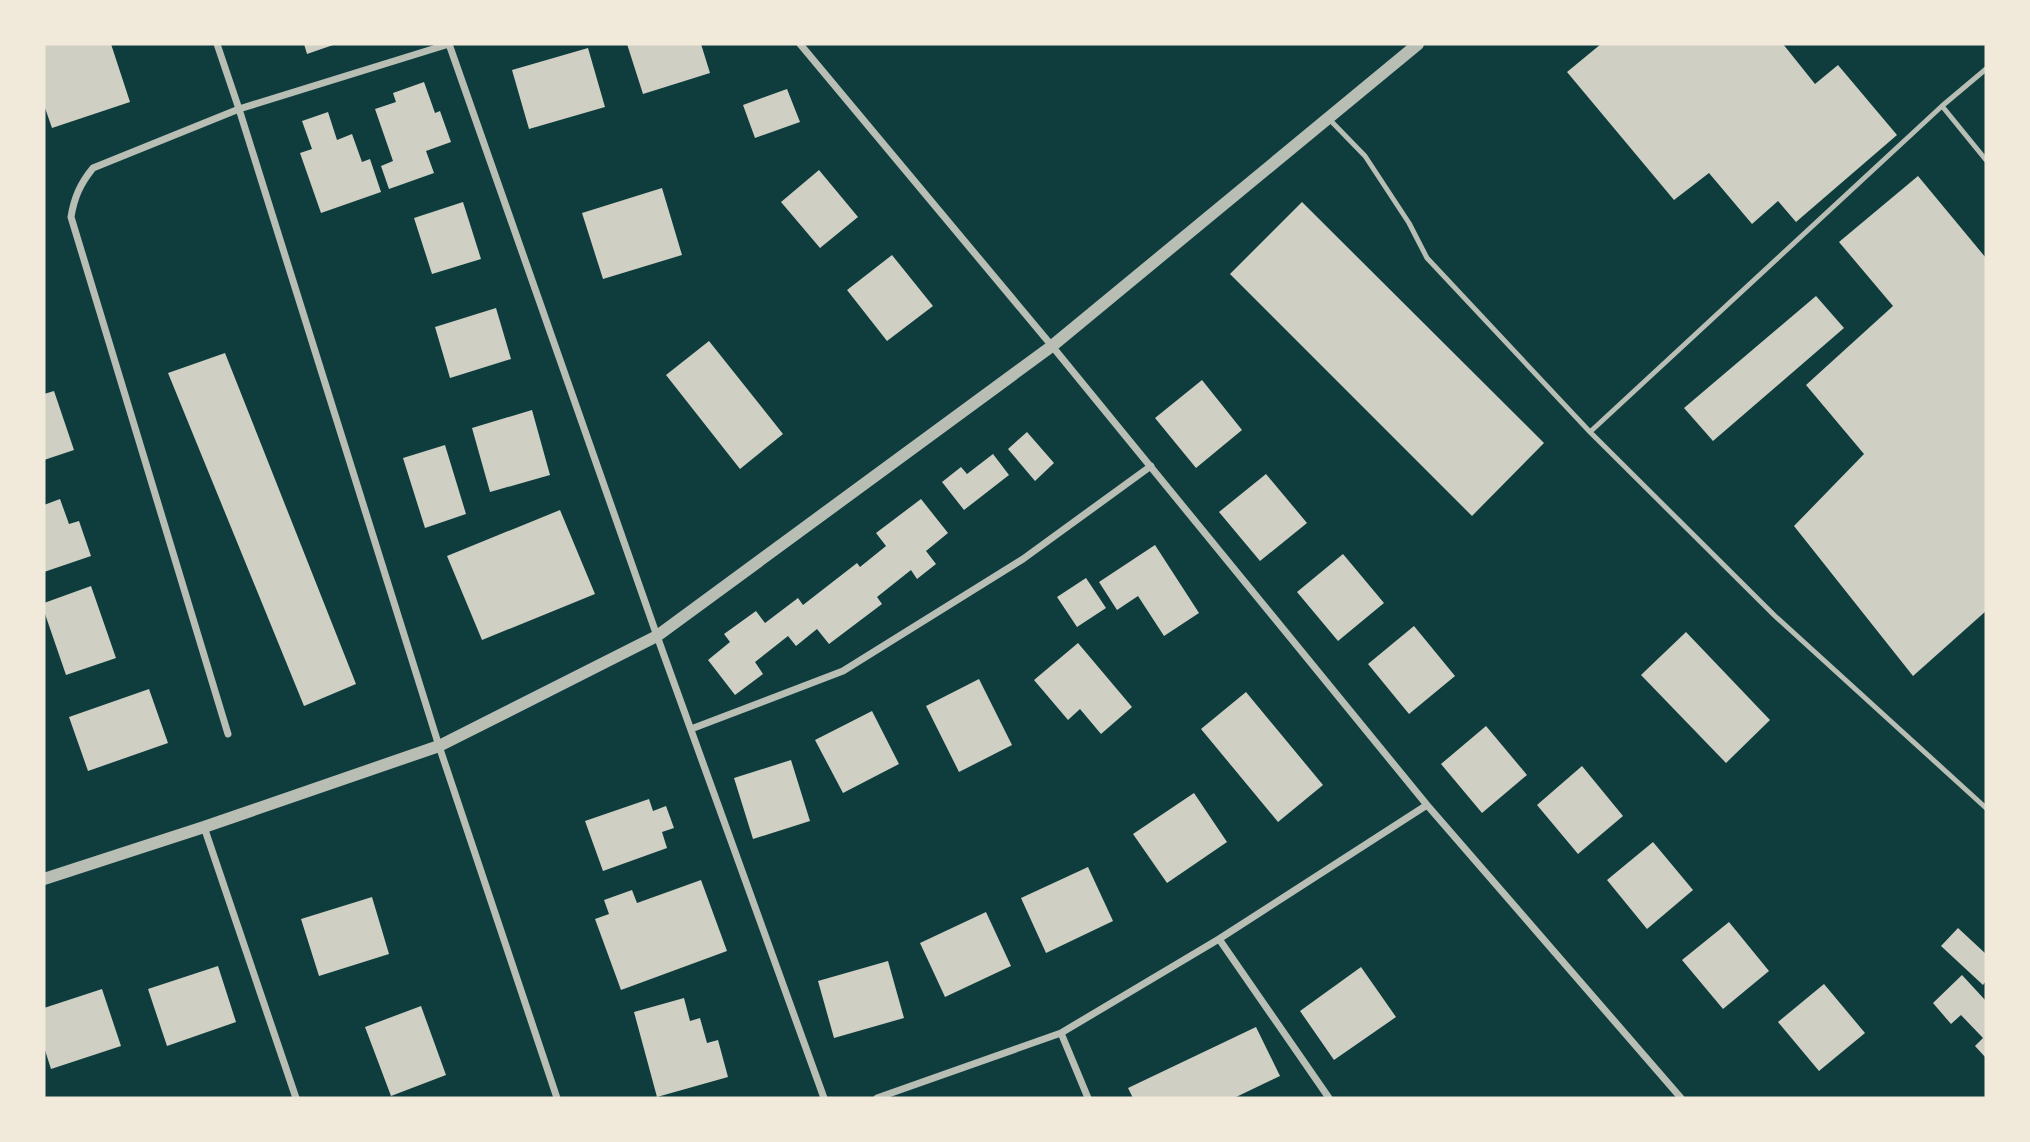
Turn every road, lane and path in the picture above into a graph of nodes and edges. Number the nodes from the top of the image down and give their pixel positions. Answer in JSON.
{"nodes":[{"id":1,"x":217,"y":44,"type":"edge"},
{"id":2,"x":449,"y":44,"type":"edge"},
{"id":3,"x":800,"y":44,"type":"edge"},
{"id":4,"x":1418,"y":44,"type":"edge"},
{"id":5,"x":1986,"y":69,"type":"edge"},
{"id":6,"x":1942,"y":106,"type":"junction"},
{"id":7,"x":239,"y":109,"type":"junction"},
{"id":8,"x":1328,"y":119,"type":"junction"},
{"id":9,"x":1986,"y":160,"type":"edge"},
{"id":10,"x":1052,"y":346,"type":"junction"},
{"id":11,"x":1590,"y":432,"type":"junction"},
{"id":12,"x":1151,"y":466,"type":"junction"},
{"id":13,"x":657,"y":636,"type":"junction"},
{"id":14,"x":691,"y":729,"type":"junction"},
{"id":15,"x":228,"y":734,"type":"dead end"},
{"id":16,"x":439,"y":746,"type":"junction"},
{"id":17,"x":1427,"y":805,"type":"junction"},
{"id":18,"x":1986,"y":808,"type":"edge"},
{"id":19,"x":205,"y":827,"type":"junction"},
{"id":20,"x":44,"y":879,"type":"edge"},
{"id":21,"x":1219,"y":939,"type":"junction"},
{"id":22,"x":1061,"y":1033,"type":"junction"},
{"id":23,"x":296,"y":1098,"type":"edge"},
{"id":24,"x":557,"y":1098,"type":"edge"},
{"id":25,"x":824,"y":1098,"type":"edge"},
{"id":26,"x":877,"y":1098,"type":"edge"},
{"id":27,"x":1088,"y":1098,"type":"edge"},
{"id":28,"x":1329,"y":1098,"type":"edge"},
{"id":29,"x":1681,"y":1098,"type":"edge"}],
"edges":[{"from":1,"to":7,"type":"street"},
{"from":2,"to":7,"type":"street"},
{"from":2,"to":13,"type":"street"},
{"from":3,"to":10,"type":"street"},
{"from":4,"to":8,"type":"street"},
{"from":5,"to":6,"type":"lane"},
{"from":6,"to":9,"type":"lane"},
{"from":6,"to":11,"type":"lane"},
{"from":7,"to":15,"type":"street"},
{"from":7,"to":16,"type":"street"},
{"from":8,"to":10,"type":"street"},
{"from":8,"to":11,"type":"lane"},
{"from":10,"to":12,"type":"street"},
{"from":10,"to":13,"type":"street"},
{"from":11,"to":18,"type":"lane"},
{"from":12,"to":14,"type":"street"},
{"from":12,"to":17,"type":"street"},
{"from":13,"to":14,"type":"street"},
{"from":13,"to":16,"type":"street"},
{"from":14,"to":25,"type":"street"},
{"from":16,"to":19,"type":"street"},
{"from":16,"to":24,"type":"street"},
{"from":17,"to":21,"type":"street"},
{"from":17,"to":29,"type":"street"},
{"from":19,"to":20,"type":"street"},
{"from":19,"to":23,"type":"street"},
{"from":21,"to":22,"type":"street"},
{"from":21,"to":28,"type":"street"},
{"from":22,"to":26,"type":"street"},
{"from":22,"to":27,"type":"street"}]}
